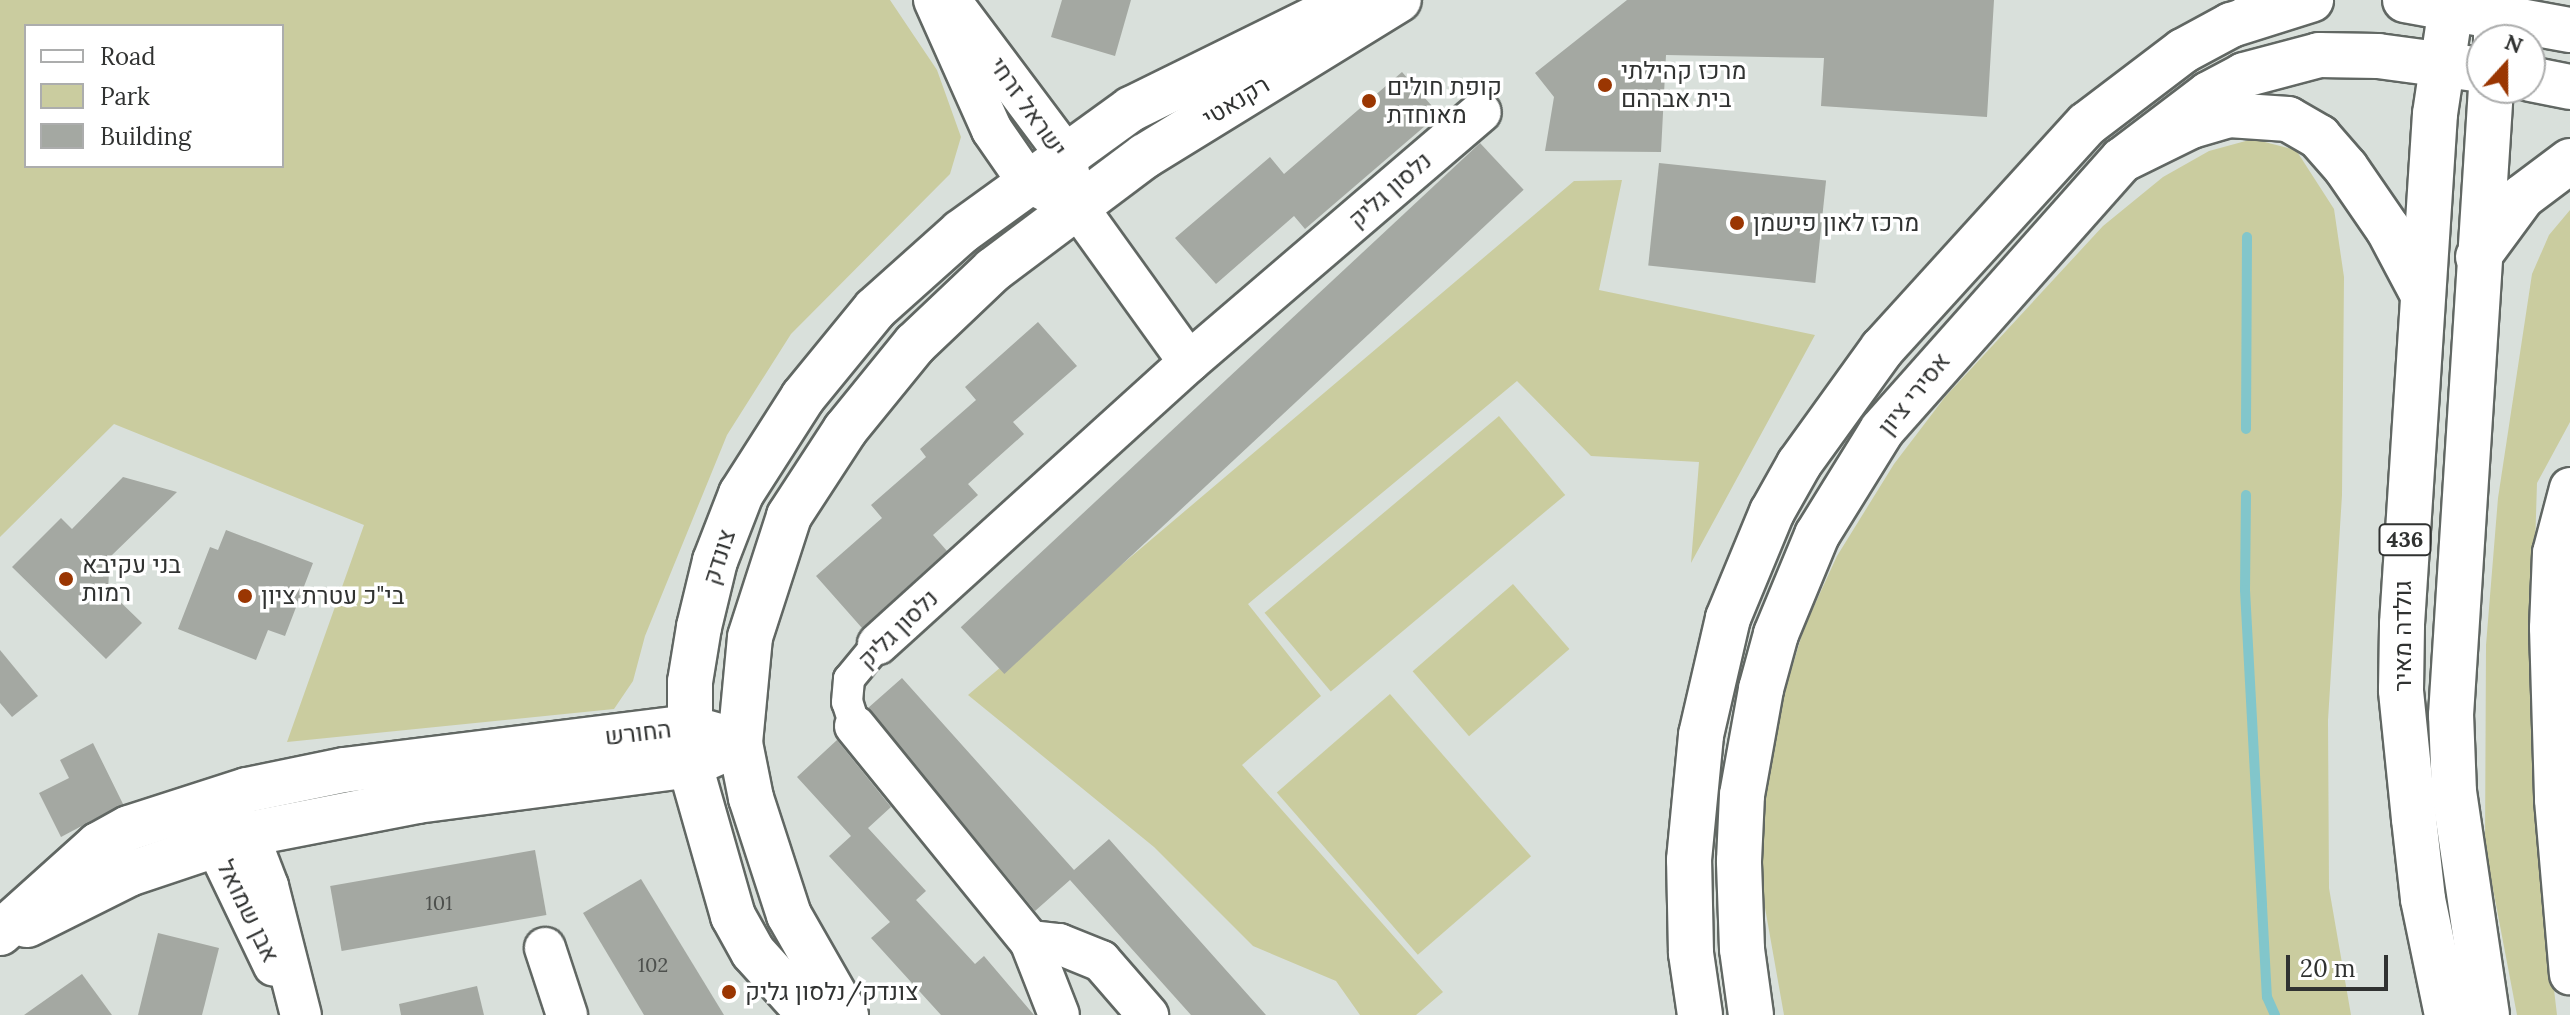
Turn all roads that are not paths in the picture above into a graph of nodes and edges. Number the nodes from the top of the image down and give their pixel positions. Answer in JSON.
{"nodes":[{"id":1,"x":934,"y":0,"type":"edge"},
{"id":2,"x":950,"y":0,"type":"edge"},
{"id":3,"x":1353,"y":0,"type":"edge"},
{"id":4,"x":1399,"y":0,"type":"edge"},
{"id":5,"x":2311,"y":0,"type":"edge"},
{"id":6,"x":2405,"y":0,"type":"edge"},
{"id":7,"x":2452,"y":3,"type":"edge"},
{"id":8,"x":2259,"y":10,"type":"edge"},
{"id":9,"x":2498,"y":18,"type":"edge"},
{"id":10,"x":2570,"y":30,"type":"edge"},
{"id":11,"x":2462,"y":67,"type":"edge"},
{"id":12,"x":2546,"y":82,"type":"edge"},
{"id":13,"x":2570,"y":87,"type":"edge"},
{"id":14,"x":2490,"y":104,"type":"edge"},
{"id":15,"x":1481,"y":112,"type":"dead end"},
{"id":16,"x":1065,"y":154,"type":"junction"},
{"id":17,"x":2122,"y":160,"type":"junction"},
{"id":18,"x":2570,"y":161,"type":"edge"},
{"id":19,"x":1028,"y":182,"type":"junction"},
{"id":20,"x":1076,"y":205,"type":"junction"},
{"id":21,"x":2478,"y":257,"type":"junction"},
{"id":22,"x":2422,"y":293,"type":"junction"},
{"id":23,"x":1189,"y":362,"type":"junction"},
{"id":24,"x":2570,"y":488,"type":"edge"},
{"id":25,"x":2560,"y":627,"type":"edge"},
{"id":26,"x":878,"y":644,"type":"joint"},
{"id":27,"x":855,"y":726,"type":"joint"},
{"id":28,"x":740,"y":743,"type":"junction"},
{"id":29,"x":689,"y":746,"type":"junction"},
{"id":30,"x":217,"y":799,"type":"junction"},
{"id":31,"x":232,"y":839,"type":"junction"},
{"id":32,"x":0,"y":933,"type":"edge"},
{"id":33,"x":0,"y":940,"type":"edge"},
{"id":34,"x":1030,"y":941,"type":"junction"},
{"id":35,"x":545,"y":948,"type":"dead end"},
{"id":36,"x":2570,"y":974,"type":"edge"},
{"id":37,"x":298,"y":1015,"type":"edge"},
{"id":38,"x":567,"y":1015,"type":"edge"},
{"id":39,"x":810,"y":1015,"type":"edge"},
{"id":40,"x":846,"y":1015,"type":"edge"},
{"id":41,"x":1059,"y":1015,"type":"edge"},
{"id":42,"x":1148,"y":1015,"type":"edge"},
{"id":43,"x":1700,"y":1015,"type":"edge"},
{"id":44,"x":1751,"y":1015,"type":"edge"},
{"id":45,"x":2447,"y":1015,"type":"edge"},
{"id":46,"x":2487,"y":1015,"type":"edge"}],
"edges":[{"from":1,"to":19,"type":"street","name":"ישראל זרחי"},
{"from":2,"to":16,"type":"street","name":"ישראל זרחי"},
{"from":3,"to":16,"type":"street","name":"רקנאטי"},
{"from":4,"to":20,"type":"street","name":"רקנאטי"},
{"from":5,"to":8,"type":"street"},
{"from":6,"to":7,"type":"street"},
{"from":7,"to":9,"type":"street"},
{"from":7,"to":11,"type":"street","number":"436"},
{"from":8,"to":43,"type":"street"},
{"from":9,"to":10,"type":"street"},
{"from":11,"to":17,"type":"street","name":"אסירי ציון"},
{"from":11,"to":22,"type":"street","name":"גולדה מאיר","number":"436"},
{"from":12,"to":13,"type":"street"},
{"from":14,"to":21,"type":"street","name":"גולדה מאיר","number":"436"},
{"from":15,"to":23,"type":"street","name":"נלסון גליק"},
{"from":16,"to":19,"type":"street","name":"רקנאטי"},
{"from":16,"to":20,"type":"street","name":"ישראל זרחי"},
{"from":17,"to":22,"type":"street"},
{"from":17,"to":44,"type":"street","name":"אסירי ציון"},
{"from":18,"to":21,"type":"street"},
{"from":19,"to":20,"type":"street","name":"ישראל זרחי"},
{"from":19,"to":29,"type":"street","name":"צונדק"},
{"from":20,"to":23,"type":"street"},
{"from":20,"to":28,"type":"street"},
{"from":21,"to":46,"type":"street","name":"גולדה מאיר","number":"436"},
{"from":22,"to":45,"type":"street","name":"גולדה מאיר","number":"436"},
{"from":23,"to":26,"type":"street","name":"נלסון גליק"},
{"from":24,"to":25,"type":"street"},
{"from":25,"to":36,"type":"street"},
{"from":26,"to":27,"type":"street","name":"נלסון גליק"},
{"from":27,"to":34,"type":"street","name":"נלסון גליק"},
{"from":28,"to":29,"type":"street","name":"החורש"},
{"from":28,"to":40,"type":"street"},
{"from":29,"to":30,"type":"street","name":"החורש"},
{"from":29,"to":31,"type":"street","name":"החורש"},
{"from":29,"to":39,"type":"street","name":"צונדק"},
{"from":30,"to":31,"type":"street","name":"אבן שמואל"},
{"from":30,"to":32,"type":"street","name":"החורש"},
{"from":31,"to":33,"type":"street","name":"החורש"},
{"from":31,"to":37,"type":"street","name":"אבן שמואל"},
{"from":34,"to":41,"type":"street","name":"נלסון גליק"},
{"from":34,"to":42,"type":"street"},
{"from":35,"to":38,"type":"street"}]}
